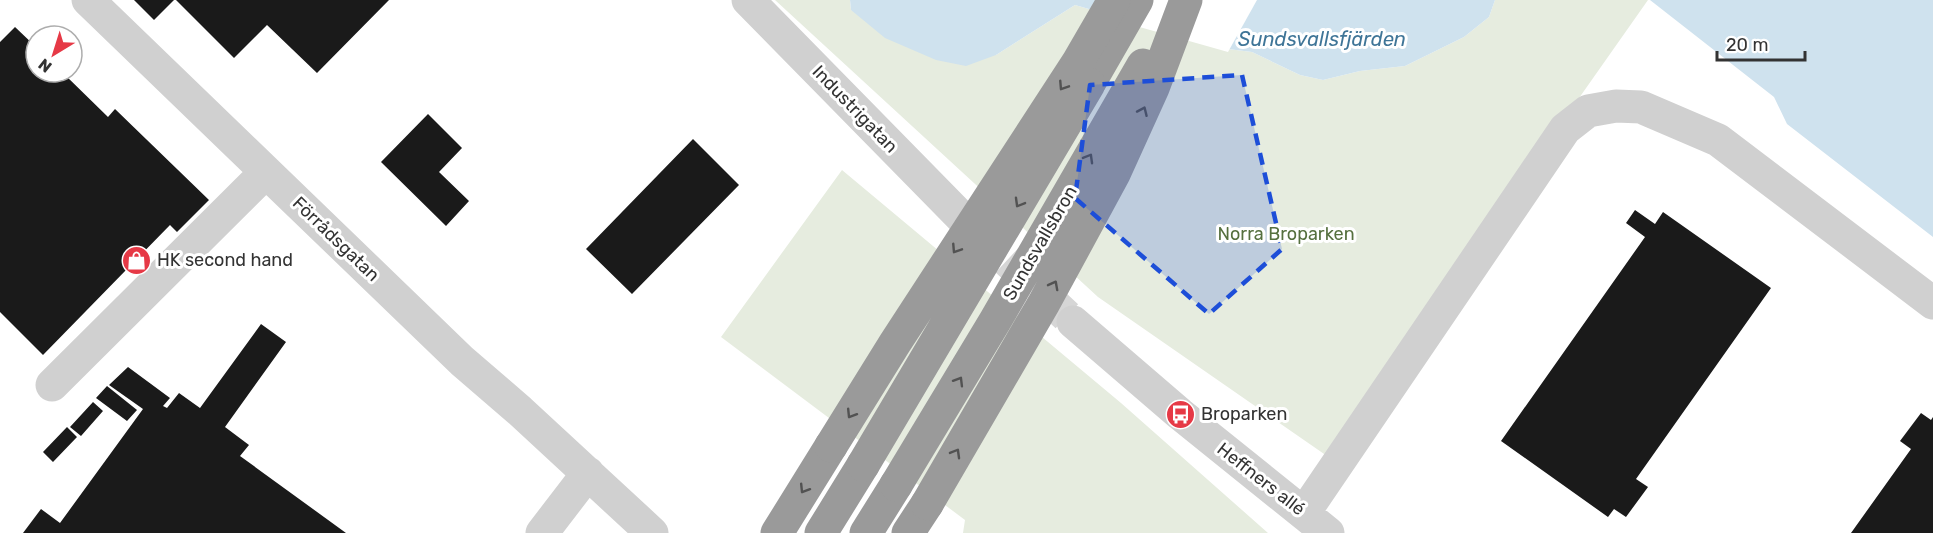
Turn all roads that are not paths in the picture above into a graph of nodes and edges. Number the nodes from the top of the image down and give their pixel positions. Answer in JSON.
{"nodes":[{"id":1,"x":88,"y":0,"type":"edge"},
{"id":2,"x":748,"y":0,"type":"edge"},
{"id":3,"x":1114,"y":0,"type":"edge"},
{"id":4,"x":1137,"y":0,"type":"edge"},
{"id":5,"x":1180,"y":0,"type":"edge"},
{"id":6,"x":1186,"y":0,"type":"edge"},
{"id":7,"x":266,"y":172,"type":"junction"},
{"id":8,"x":962,"y":218,"type":"tunnel mouth"},
{"id":9,"x":1933,"y":303,"type":"edge"},
{"id":10,"x":1078,"y":327,"type":"tunnel mouth"},
{"id":11,"x":52,"y":385,"type":"dead end"},
{"id":12,"x":588,"y":473,"type":"junction"},
{"id":13,"x":1316,"y":523,"type":"edge"},
{"id":14,"x":543,"y":533,"type":"edge"},
{"id":15,"x":652,"y":533,"type":"edge"},
{"id":16,"x":777,"y":533,"type":"edge"},
{"id":17,"x":821,"y":533,"type":"edge"},
{"id":18,"x":866,"y":533,"type":"edge"},
{"id":19,"x":908,"y":533,"type":"edge"}],
"edges":[{"from":1,"to":7,"type":"street","name":"Förrådsgatan"},
{"from":2,"to":8,"type":"street","name":"Industrigatan"},
{"from":3,"to":16,"type":"highway","one_way":true,"bridge":true},
{"from":4,"to":17,"type":"highway","one_way":true,"bridge":true},
{"from":18,"to":5,"type":"highway","name":"Sundsvallsbron","one_way":true,"bridge":true},
{"from":19,"to":6,"type":"highway","one_way":true,"bridge":true},
{"from":7,"to":11,"type":"street"},
{"from":7,"to":12,"type":"street","name":"Förrådsgatan"},
{"from":9,"to":13,"type":"street"},
{"from":10,"to":13,"type":"street","name":"Heffners allé"},
{"from":12,"to":14,"type":"street"},
{"from":12,"to":15,"type":"street","name":"Förrådsgatan"}]}
